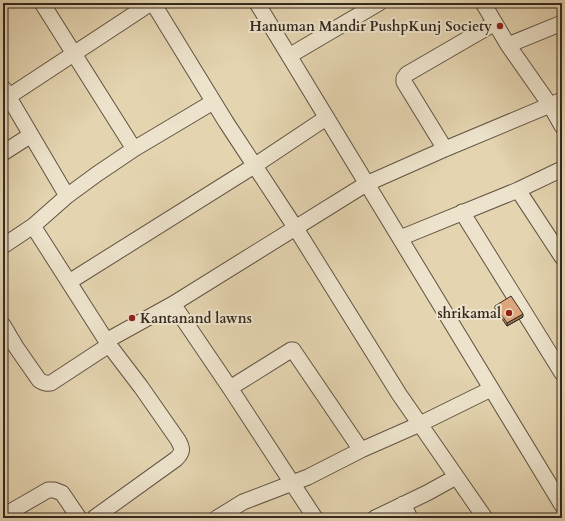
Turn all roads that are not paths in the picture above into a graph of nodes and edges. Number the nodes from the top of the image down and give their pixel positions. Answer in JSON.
{"nodes":[{"id":1,"x":42,"y":3,"type":"edge"},
{"id":2,"x":152,"y":3,"type":"edge"},
{"id":3,"x":257,"y":3,"type":"edge"},
{"id":4,"x":379,"y":3,"type":"edge"},
{"id":5,"x":483,"y":3,"type":"edge"},
{"id":6,"x":495,"y":23,"type":"junction"},
{"id":7,"x":562,"y":23,"type":"edge"},
{"id":8,"x":508,"y":45,"type":"junction"},
{"id":9,"x":74,"y":54,"type":"junction"},
{"id":10,"x":289,"y":56,"type":"junction"},
{"id":11,"x":6,"y":93,"type":"edge"},
{"id":12,"x":213,"y":102,"type":"junction"},
{"id":13,"x":556,"y":102,"type":"edge"},
{"id":14,"x":326,"y":118,"type":"junction"},
{"id":15,"x":562,"y":126,"type":"edge"},
{"id":16,"x":31,"y":135,"type":"junction"},
{"id":17,"x":134,"y":149,"type":"junction"},
{"id":18,"x":445,"y":149,"type":"junction"},
{"id":19,"x":3,"y":153,"type":"edge"},
{"id":20,"x":254,"y":166,"type":"junction"},
{"id":21,"x":562,"y":169,"type":"edge"},
{"id":22,"x":366,"y":184,"type":"junction"},
{"id":23,"x":518,"y":190,"type":"junction"},
{"id":24,"x":68,"y":196,"type":"junction"},
{"id":25,"x":462,"y":212,"type":"junction"},
{"id":26,"x":32,"y":226,"type":"junction"},
{"id":27,"x":295,"y":227,"type":"junction"},
{"id":28,"x":400,"y":238,"type":"junction"},
{"id":29,"x":3,"y":246,"type":"edge"},
{"id":30,"x":562,"y":257,"type":"edge"},
{"id":31,"x":68,"y":282,"type":"junction"},
{"id":32,"x":173,"y":304,"type":"junction"},
{"id":33,"x":3,"y":326,"type":"edge"},
{"id":34,"x":108,"y":343,"type":"junction"},
{"id":35,"x":562,"y":373,"type":"edge"},
{"id":36,"x":230,"y":388,"type":"junction"},
{"id":37,"x":491,"y":389,"type":"junction"},
{"id":38,"x":420,"y":424,"type":"junction"},
{"id":39,"x":361,"y":450,"type":"junction"},
{"id":40,"x":456,"y":477,"type":"junction"},
{"id":41,"x":293,"y":484,"type":"junction"},
{"id":42,"x":402,"y":504,"type":"junction"},
{"id":43,"x":562,"y":505,"type":"edge"},
{"id":44,"x":4,"y":514,"type":"edge"},
{"id":45,"x":225,"y":516,"type":"edge"},
{"id":46,"x":80,"y":518,"type":"edge"},
{"id":47,"x":94,"y":518,"type":"edge"},
{"id":48,"x":314,"y":518,"type":"edge"},
{"id":49,"x":375,"y":518,"type":"edge"},
{"id":50,"x":410,"y":518,"type":"edge"},
{"id":51,"x":485,"y":518,"type":"edge"}],
"edges":[{"from":1,"to":9,"type":"street"},
{"from":2,"to":9,"type":"street"},
{"from":2,"to":12,"type":"street"},
{"from":3,"to":10,"type":"street"},
{"from":4,"to":10,"type":"street"},
{"from":5,"to":6,"type":"street"},
{"from":6,"to":8,"type":"street"},
{"from":6,"to":18,"type":"street"},
{"from":7,"to":8,"type":"street"},
{"from":8,"to":13,"type":"street"},
{"from":9,"to":11,"type":"street"},
{"from":9,"to":17,"type":"street"},
{"from":10,"to":14,"type":"street"},
{"from":11,"to":16,"type":"street"},
{"from":12,"to":17,"type":"street"},
{"from":12,"to":20,"type":"street"},
{"from":13,"to":15,"type":"street"},
{"from":13,"to":18,"type":"street"},
{"from":14,"to":20,"type":"street"},
{"from":14,"to":22,"type":"street"},
{"from":16,"to":19,"type":"street"},
{"from":16,"to":24,"type":"street"},
{"from":17,"to":24,"type":"street"},
{"from":18,"to":22,"type":"street"},
{"from":20,"to":27,"type":"street"},
{"from":20,"to":31,"type":"street"},
{"from":21,"to":23,"type":"street"},
{"from":22,"to":27,"type":"street"},
{"from":22,"to":28,"type":"street"},
{"from":23,"to":25,"type":"street"},
{"from":23,"to":30,"type":"street"},
{"from":24,"to":26,"type":"street"},
{"from":25,"to":28,"type":"street"},
{"from":25,"to":35,"type":"street"},
{"from":26,"to":29,"type":"street"},
{"from":26,"to":31,"type":"street"},
{"from":27,"to":32,"type":"street"},
{"from":27,"to":38,"type":"street"},
{"from":28,"to":37,"type":"street"},
{"from":31,"to":34,"type":"street"},
{"from":32,"to":34,"type":"street"},
{"from":32,"to":36,"type":"street"},
{"from":33,"to":34,"type":"street"},
{"from":34,"to":47,"type":"street"},
{"from":36,"to":39,"type":"street"},
{"from":36,"to":41,"type":"street"},
{"from":37,"to":38,"type":"street"},
{"from":37,"to":43,"type":"street"},
{"from":38,"to":39,"type":"street"},
{"from":38,"to":40,"type":"street"},
{"from":39,"to":41,"type":"street"},
{"from":40,"to":42,"type":"street"},
{"from":40,"to":51,"type":"street"},
{"from":41,"to":45,"type":"street"},
{"from":41,"to":48,"type":"street"},
{"from":42,"to":49,"type":"street"},
{"from":42,"to":50,"type":"street"},
{"from":44,"to":46,"type":"street"}]}
